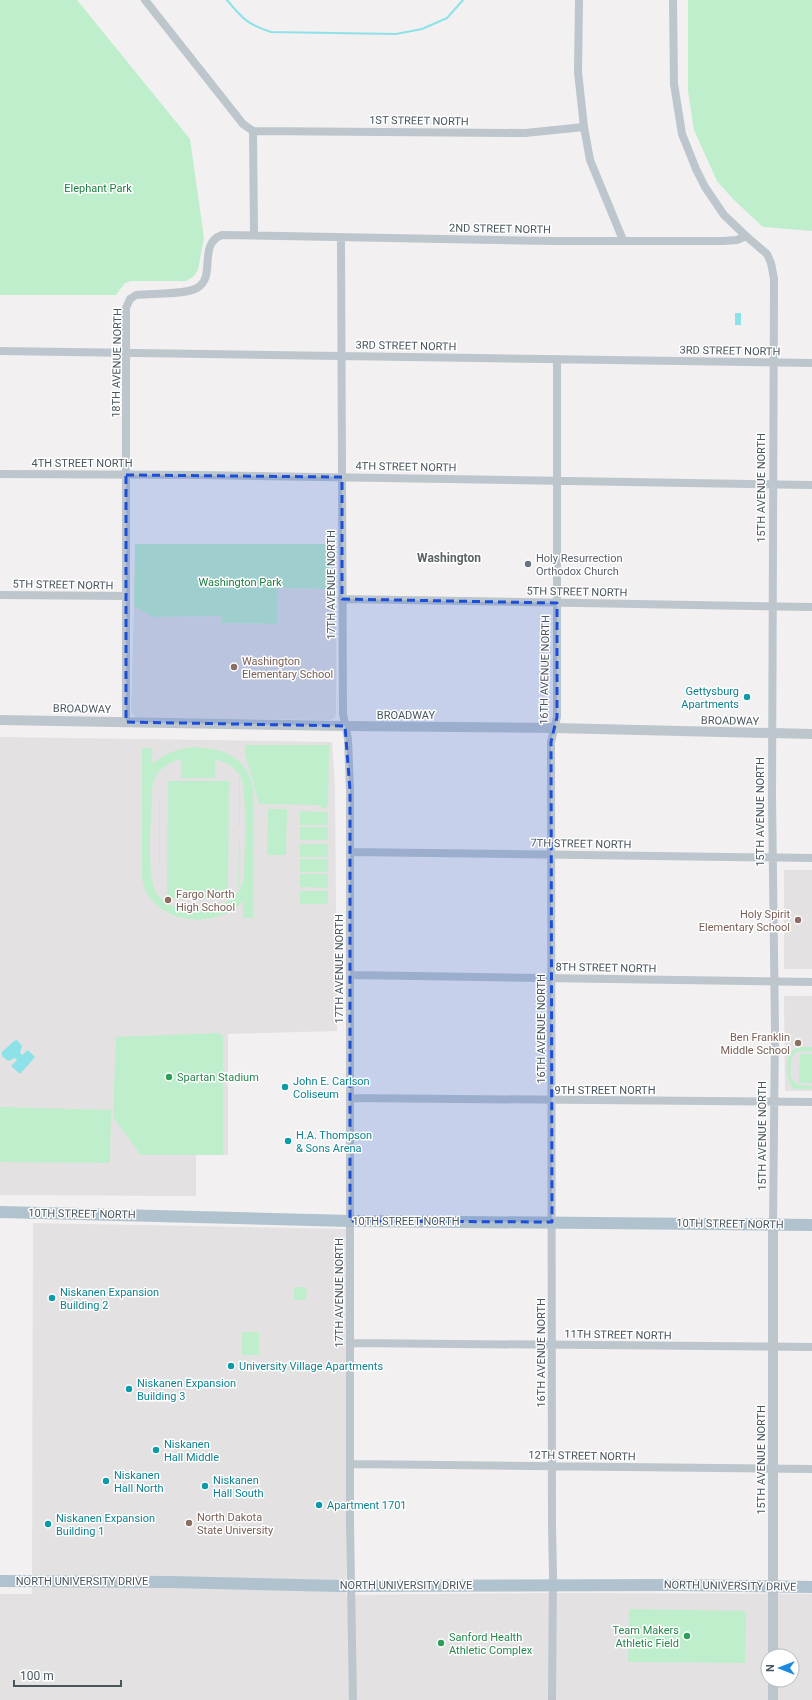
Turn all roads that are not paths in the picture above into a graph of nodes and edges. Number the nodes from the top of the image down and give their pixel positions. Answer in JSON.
{"nodes":[{"id":1,"x":144,"y":0,"type":"edge"},
{"id":2,"x":578,"y":0,"type":"edge"},
{"id":3,"x":674,"y":0,"type":"edge"},
{"id":4,"x":584,"y":127,"type":"junction"},
{"id":5,"x":253,"y":131,"type":"junction"},
{"id":6,"x":254,"y":235,"type":"junction"},
{"id":7,"x":746,"y":236,"type":"junction"},
{"id":8,"x":341,"y":238,"type":"junction"},
{"id":9,"x":623,"y":240,"type":"junction"},
{"id":10,"x":0,"y":350,"type":"edge"},
{"id":11,"x":126,"y":353,"type":"junction"},
{"id":12,"x":342,"y":356,"type":"junction"},
{"id":13,"x":557,"y":359,"type":"junction"},
{"id":14,"x":773,"y":362,"type":"junction"},
{"id":15,"x":812,"y":363,"type":"edge"},
{"id":16,"x":0,"y":474,"type":"edge"},
{"id":17,"x":126,"y":475,"type":"junction"},
{"id":18,"x":342,"y":477,"type":"junction"},
{"id":19,"x":557,"y":481,"type":"junction"},
{"id":20,"x":773,"y":484,"type":"junction"},
{"id":21,"x":812,"y":485,"type":"edge"},
{"id":22,"x":0,"y":595,"type":"edge"},
{"id":23,"x":126,"y":596,"type":"junction"},
{"id":24,"x":342,"y":599,"type":"junction"},
{"id":25,"x":557,"y":603,"type":"junction"},
{"id":26,"x":773,"y":606,"type":"junction"},
{"id":27,"x":812,"y":607,"type":"edge"},
{"id":28,"x":0,"y":720,"type":"edge"},
{"id":29,"x":126,"y":722,"type":"junction"},
{"id":30,"x":345,"y":726,"type":"junction"},
{"id":31,"x":555,"y":728,"type":"junction"},
{"id":32,"x":773,"y":734,"type":"junction"},
{"id":33,"x":812,"y":734,"type":"edge"},
{"id":34,"x":350,"y":852,"type":"junction"},
{"id":35,"x":552,"y":855,"type":"junction"},
{"id":36,"x":772,"y":858,"type":"junction"},
{"id":37,"x":812,"y":858,"type":"edge"},
{"id":38,"x":351,"y":976,"type":"junction"},
{"id":39,"x":552,"y":978,"type":"junction"},
{"id":40,"x":774,"y":982,"type":"junction"},
{"id":41,"x":812,"y":982,"type":"edge"},
{"id":42,"x":350,"y":1098,"type":"junction"},
{"id":43,"x":552,"y":1100,"type":"junction"},
{"id":44,"x":774,"y":1102,"type":"junction"},
{"id":45,"x":812,"y":1102,"type":"edge"},
{"id":46,"x":0,"y":1212,"type":"edge"},
{"id":47,"x":350,"y":1221,"type":"junction"},
{"id":48,"x":552,"y":1222,"type":"junction"},
{"id":49,"x":774,"y":1225,"type":"junction"},
{"id":50,"x":812,"y":1225,"type":"edge"},
{"id":51,"x":351,"y":1343,"type":"junction"},
{"id":52,"x":553,"y":1345,"type":"junction"},
{"id":53,"x":773,"y":1347,"type":"junction"},
{"id":54,"x":812,"y":1347,"type":"edge"},
{"id":55,"x":351,"y":1464,"type":"junction"},
{"id":56,"x":552,"y":1467,"type":"junction"},
{"id":57,"x":774,"y":1468,"type":"junction"},
{"id":58,"x":812,"y":1469,"type":"edge"},
{"id":59,"x":0,"y":1581,"type":"edge"},
{"id":60,"x":552,"y":1585,"type":"junction"},
{"id":61,"x":774,"y":1585,"type":"junction"},
{"id":62,"x":351,"y":1586,"type":"junction"},
{"id":63,"x":812,"y":1586,"type":"edge"},
{"id":64,"x":773,"y":1648,"type":"edge"},
{"id":65,"x":773,"y":1688,"type":"edge"},
{"id":66,"x":353,"y":1700,"type":"edge"},
{"id":67,"x":552,"y":1700,"type":"edge"},
{"id":68,"x":773,"y":1700,"type":"edge"}],
"edges":[{"from":1,"to":5,"type":"street"},
{"from":2,"to":4,"type":"street"},
{"from":3,"to":7,"type":"street","name":"15TH AVENUE NORTH"},
{"from":4,"to":5,"type":"street","name":"1ST STREET NORTH"},
{"from":4,"to":9,"type":"street"},
{"from":5,"to":6,"type":"street"},
{"from":6,"to":8,"type":"street","name":"2ND STREET NORTH"},
{"from":6,"to":11,"type":"street","name":"18TH AVENUE NORTH"},
{"from":7,"to":9,"type":"street","name":"2ND STREET NORTH"},
{"from":7,"to":14,"type":"street","name":"15TH AVENUE NORTH"},
{"from":8,"to":9,"type":"street","name":"2ND STREET NORTH"},
{"from":8,"to":12,"type":"street","name":"17TH AVENUE NORTH"},
{"from":10,"to":11,"type":"street","name":"3RD STREET NORTH"},
{"from":11,"to":12,"type":"street","name":"3RD STREET NORTH"},
{"from":11,"to":17,"type":"street","name":"18TH AVENUE NORTH"},
{"from":12,"to":13,"type":"street","name":"3RD STREET NORTH"},
{"from":12,"to":18,"type":"street","name":"17TH AVENUE NORTH"},
{"from":13,"to":14,"type":"street","name":"3RD STREET NORTH"},
{"from":13,"to":19,"type":"street","name":"16TH AVENUE NORTH"},
{"from":14,"to":15,"type":"street","name":"3RD STREET NORTH"},
{"from":14,"to":20,"type":"street","name":"15TH AVENUE NORTH"},
{"from":16,"to":17,"type":"street","name":"4TH STREET NORTH"},
{"from":17,"to":18,"type":"street","name":"4TH STREET NORTH"},
{"from":17,"to":23,"type":"street","name":"18TH AVENUE NORTH"},
{"from":18,"to":19,"type":"street","name":"4TH STREET NORTH"},
{"from":18,"to":24,"type":"street","name":"17TH AVENUE NORTH"},
{"from":19,"to":20,"type":"street","name":"4TH STREET NORTH"},
{"from":19,"to":25,"type":"street","name":"16TH AVENUE NORTH"},
{"from":20,"to":21,"type":"street","name":"4TH STREET NORTH"},
{"from":20,"to":26,"type":"street","name":"15TH AVENUE NORTH"},
{"from":22,"to":23,"type":"street","name":"5TH STREET NORTH"},
{"from":23,"to":29,"type":"street","name":"18TH AVENUE NORTH"},
{"from":24,"to":25,"type":"street","name":"5TH STREET NORTH"},
{"from":24,"to":30,"type":"street","name":"17TH AVENUE NORTH"},
{"from":25,"to":26,"type":"street","name":"5TH STREET NORTH"},
{"from":25,"to":31,"type":"street","name":"16TH AVENUE NORTH"},
{"from":26,"to":27,"type":"street","name":"5TH STREET NORTH"},
{"from":26,"to":32,"type":"street","name":"15TH AVENUE NORTH"},
{"from":28,"to":29,"type":"street","name":"BROADWAY"},
{"from":29,"to":30,"type":"street","name":"BROADWAY"},
{"from":30,"to":31,"type":"street","name":"BROADWAY"},
{"from":30,"to":34,"type":"street","name":"17TH AVENUE NORTH"},
{"from":31,"to":32,"type":"street","name":"BROADWAY"},
{"from":31,"to":35,"type":"street","name":"16TH AVENUE NORTH"},
{"from":32,"to":33,"type":"street","name":"BROADWAY"},
{"from":32,"to":36,"type":"street","name":"15TH AVENUE NORTH"},
{"from":34,"to":35,"type":"street","name":"7TH STREET NORTH"},
{"from":34,"to":38,"type":"street","name":"17TH AVENUE NORTH"},
{"from":35,"to":36,"type":"street","name":"7TH STREET NORTH"},
{"from":35,"to":39,"type":"street","name":"16TH AVENUE NORTH"},
{"from":36,"to":37,"type":"street","name":"7TH STREET NORTH"},
{"from":36,"to":40,"type":"street","name":"15TH AVENUE NORTH"},
{"from":38,"to":39,"type":"street","name":"8TH STREET NORTH"},
{"from":38,"to":42,"type":"street","name":"17TH AVENUE NORTH"},
{"from":39,"to":40,"type":"street","name":"8TH STREET NORTH"},
{"from":39,"to":43,"type":"street","name":"16TH AVENUE NORTH"},
{"from":40,"to":41,"type":"street","name":"8TH STREET NORTH"},
{"from":40,"to":44,"type":"street","name":"15TH AVENUE NORTH"},
{"from":42,"to":43,"type":"street","name":"9TH STREET NORTH"},
{"from":42,"to":47,"type":"street","name":"17TH AVENUE NORTH"},
{"from":43,"to":44,"type":"street","name":"9TH STREET NORTH"},
{"from":43,"to":48,"type":"street","name":"16TH AVENUE NORTH"},
{"from":44,"to":45,"type":"street","name":"9TH STREET NORTH"},
{"from":44,"to":49,"type":"street","name":"15TH AVENUE NORTH"},
{"from":46,"to":47,"type":"main road","name":"10TH STREET NORTH"},
{"from":47,"to":48,"type":"main road","name":"10TH STREET NORTH"},
{"from":47,"to":51,"type":"street","name":"17TH AVENUE NORTH"},
{"from":48,"to":49,"type":"main road","name":"10TH STREET NORTH"},
{"from":48,"to":52,"type":"street","name":"16TH AVENUE NORTH"},
{"from":49,"to":50,"type":"main road","name":"10TH STREET NORTH"},
{"from":49,"to":53,"type":"street","name":"15TH AVENUE NORTH"},
{"from":51,"to":52,"type":"street","name":"11TH STREET NORTH"},
{"from":51,"to":55,"type":"street","name":"17TH AVENUE NORTH"},
{"from":52,"to":53,"type":"street","name":"11TH STREET NORTH"},
{"from":52,"to":56,"type":"street","name":"16TH AVENUE NORTH"},
{"from":53,"to":54,"type":"street","name":"11TH STREET NORTH"},
{"from":53,"to":57,"type":"street","name":"15TH AVENUE NORTH"},
{"from":55,"to":56,"type":"street","name":"12TH STREET NORTH"},
{"from":55,"to":62,"type":"street","name":"17TH AVENUE NORTH"},
{"from":56,"to":57,"type":"street","name":"12TH STREET NORTH"},
{"from":56,"to":60,"type":"street","name":"16TH AVENUE NORTH"},
{"from":57,"to":58,"type":"street","name":"12TH STREET NORTH"},
{"from":57,"to":61,"type":"street","name":"15TH AVENUE NORTH"},
{"from":59,"to":62,"type":"main road","name":"NORTH UNIVERSITY DRIVE"},
{"from":60,"to":61,"type":"main road","name":"NORTH UNIVERSITY DRIVE"},
{"from":60,"to":62,"type":"main road","name":"NORTH UNIVERSITY DRIVE"},
{"from":60,"to":67,"type":"street","name":"16TH AVENUE NORTH"},
{"from":61,"to":63,"type":"main road","name":"NORTH UNIVERSITY DRIVE"},
{"from":61,"to":64,"type":"street","name":"15TH AVENUE NORTH"},
{"from":62,"to":66,"type":"street","name":"17TH AVENUE NORTH"},
{"from":65,"to":68,"type":"street"}]}
